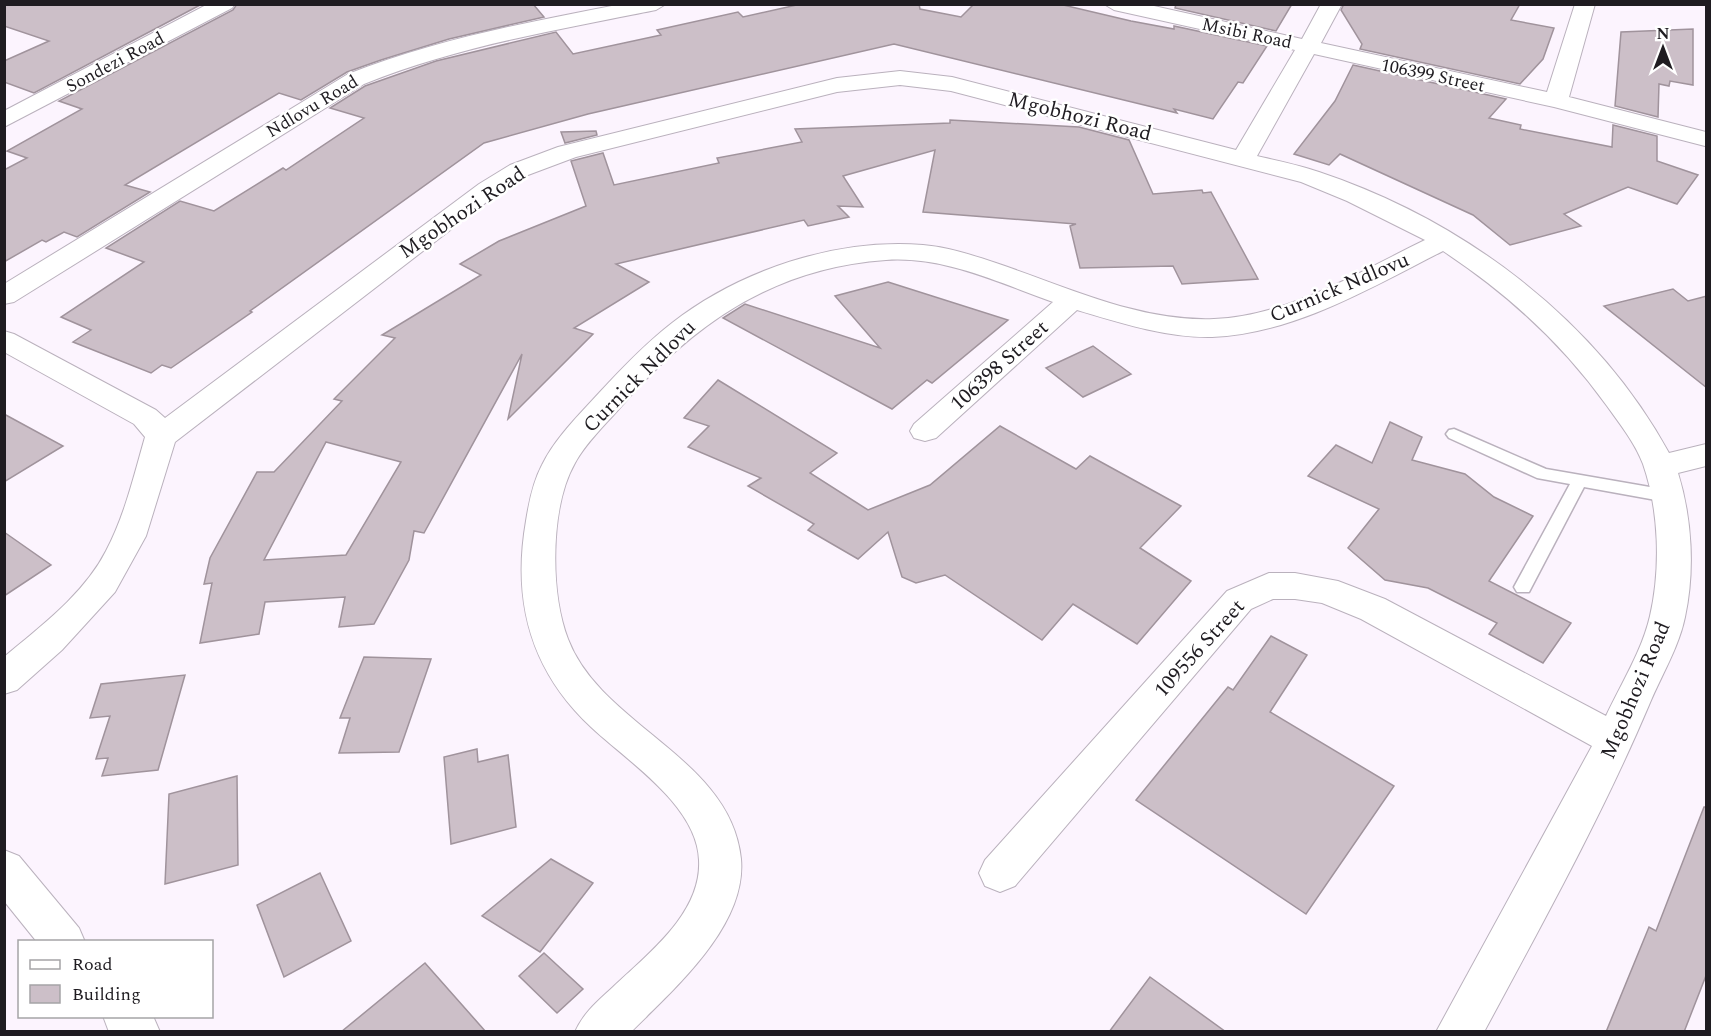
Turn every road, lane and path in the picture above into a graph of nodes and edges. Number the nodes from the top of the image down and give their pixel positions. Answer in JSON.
{"nodes":[{"id":1,"x":225,"y":4,"type":"edge"},
{"id":2,"x":1114,"y":4,"type":"edge"},
{"id":3,"x":1332,"y":4,"type":"edge"},
{"id":4,"x":1585,"y":4,"type":"edge"},
{"id":5,"x":649,"y":5,"type":"edge"},
{"id":6,"x":1310,"y":47,"type":"junction"},
{"id":7,"x":1556,"y":101,"type":"junction"},
{"id":8,"x":4,"y":120,"type":"edge"},
{"id":9,"x":1705,"y":139,"type":"edge"},
{"id":10,"x":1244,"y":158,"type":"junction"},
{"id":11,"x":1446,"y":240,"type":"junction"},
{"id":12,"x":4,"y":296,"type":"edge"},
{"id":13,"x":1073,"y":299,"type":"junction"},
{"id":14,"x":4,"y":339,"type":"edge"},
{"id":15,"x":925,"y":431,"type":"dead end"},
{"id":16,"x":1454,"y":434,"type":"dead end"},
{"id":17,"x":161,"y":436,"type":"junction"},
{"id":18,"x":1707,"y":455,"type":"edge"},
{"id":19,"x":1579,"y":482,"type":"junction"},
{"id":20,"x":1663,"y":482,"type":"junction"},
{"id":21,"x":1523,"y":587,"type":"dead end"},
{"id":22,"x":4,"y":679,"type":"edge"},
{"id":23,"x":1616,"y":740,"type":"junction"},
{"id":24,"x":4,"y":869,"type":"edge"},
{"id":25,"x":1000,"y":873,"type":"dead end"},
{"id":26,"x":62,"y":940,"type":"edge"},
{"id":27,"x":126,"y":1018,"type":"edge"},
{"id":28,"x":137,"y":1032,"type":"edge"},
{"id":29,"x":598,"y":1032,"type":"edge"},
{"id":30,"x":1460,"y":1032,"type":"edge"}],
"edges":[{"from":1,"to":8,"type":"street","name":"Sondezi Road"},
{"from":2,"to":6,"type":"street","name":"Msibi Road"},
{"from":3,"to":6,"type":"street"},
{"from":4,"to":7,"type":"street"},
{"from":5,"to":12,"type":"street","name":"Ndlovu Road"},
{"from":6,"to":7,"type":"street","name":"106399 Street"},
{"from":6,"to":10,"type":"street"},
{"from":7,"to":9,"type":"street","name":"106399 Street"},
{"from":10,"to":11,"type":"street","name":"Mgobhozi Road"},
{"from":10,"to":17,"type":"street","name":"Mgobhozi Road"},
{"from":11,"to":13,"type":"street","name":"Curnick Ndlovu"},
{"from":11,"to":20,"type":"street","name":"Mgobhozi Road"},
{"from":13,"to":15,"type":"street","name":"106398 Street"},
{"from":13,"to":29,"type":"street","name":"Curnick Ndlovu"},
{"from":14,"to":17,"type":"street"},
{"from":16,"to":19,"type":"lane"},
{"from":17,"to":22,"type":"street"},
{"from":18,"to":20,"type":"street"},
{"from":19,"to":20,"type":"lane"},
{"from":19,"to":21,"type":"lane"},
{"from":20,"to":23,"type":"street","name":"Mgobhozi Road"},
{"from":23,"to":25,"type":"street","name":"109556 Street"},
{"from":23,"to":30,"type":"street","name":"Mgobhozi Road"},
{"from":24,"to":26,"type":"street"},
{"from":27,"to":28,"type":"street"}]}
